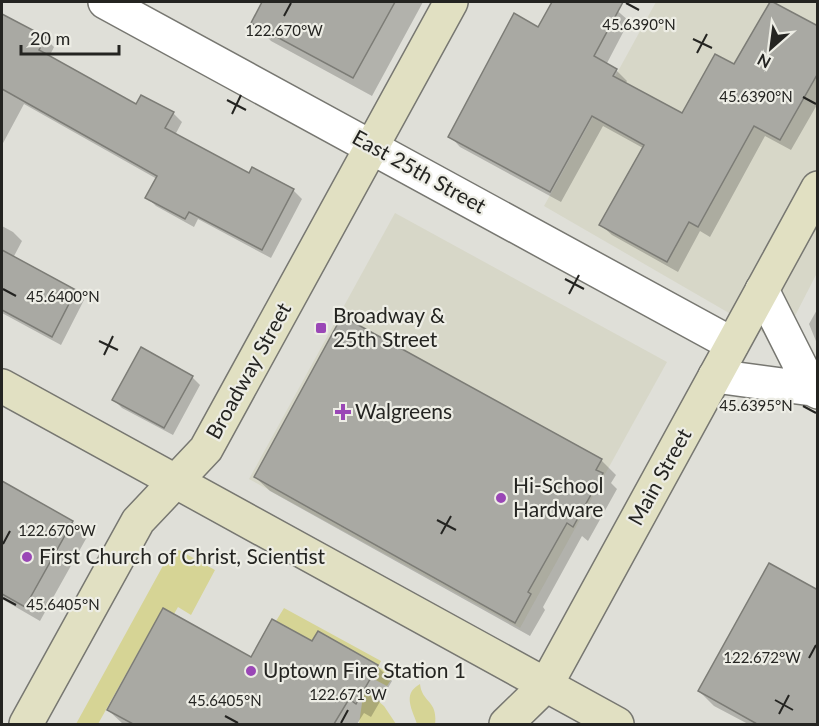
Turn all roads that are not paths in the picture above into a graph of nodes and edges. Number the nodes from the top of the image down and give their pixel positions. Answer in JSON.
{"nodes":[{"id":1,"x":105,"y":2,"type":"edge"},
{"id":2,"x":451,"y":2,"type":"edge"},
{"id":3,"x":371,"y":147,"type":"junction"},
{"id":4,"x":818,"y":188,"type":"edge"},
{"id":5,"x":762,"y":290,"type":"junction"},
{"id":6,"x":732,"y":344,"type":"junction"},
{"id":7,"x":715,"y":376,"type":"junction"},
{"id":8,"x":2,"y":386,"type":"edge"},
{"id":9,"x":815,"y":390,"type":"edge"},
{"id":10,"x":175,"y":483,"type":"junction"},
{"id":11,"x":546,"y":686,"type":"junction"},
{"id":12,"x":26,"y":724,"type":"edge"},
{"id":13,"x":506,"y":724,"type":"edge"},
{"id":14,"x":617,"y":724,"type":"edge"}],
"edges":[{"from":1,"to":3,"type":"street","name":"East 25th Street"},
{"from":2,"to":3,"type":"main road","name":"Broadway Street"},
{"from":3,"to":6,"type":"street","name":"East 25th Street"},
{"from":3,"to":10,"type":"main road","name":"Broadway Street"},
{"from":4,"to":5,"type":"main road","name":"Main Street"},
{"from":5,"to":6,"type":"main road","name":"Main Street"},
{"from":5,"to":9,"type":"street"},
{"from":6,"to":7,"type":"main road","name":"Main Street"},
{"from":7,"to":9,"type":"street"},
{"from":7,"to":11,"type":"main road","name":"Main Street"},
{"from":8,"to":10,"type":"main road"},
{"from":10,"to":11,"type":"main road"},
{"from":10,"to":12,"type":"main road","name":"Broadway Street"},
{"from":11,"to":13,"type":"main road","name":"Main Street"},
{"from":11,"to":14,"type":"main road"}]}
